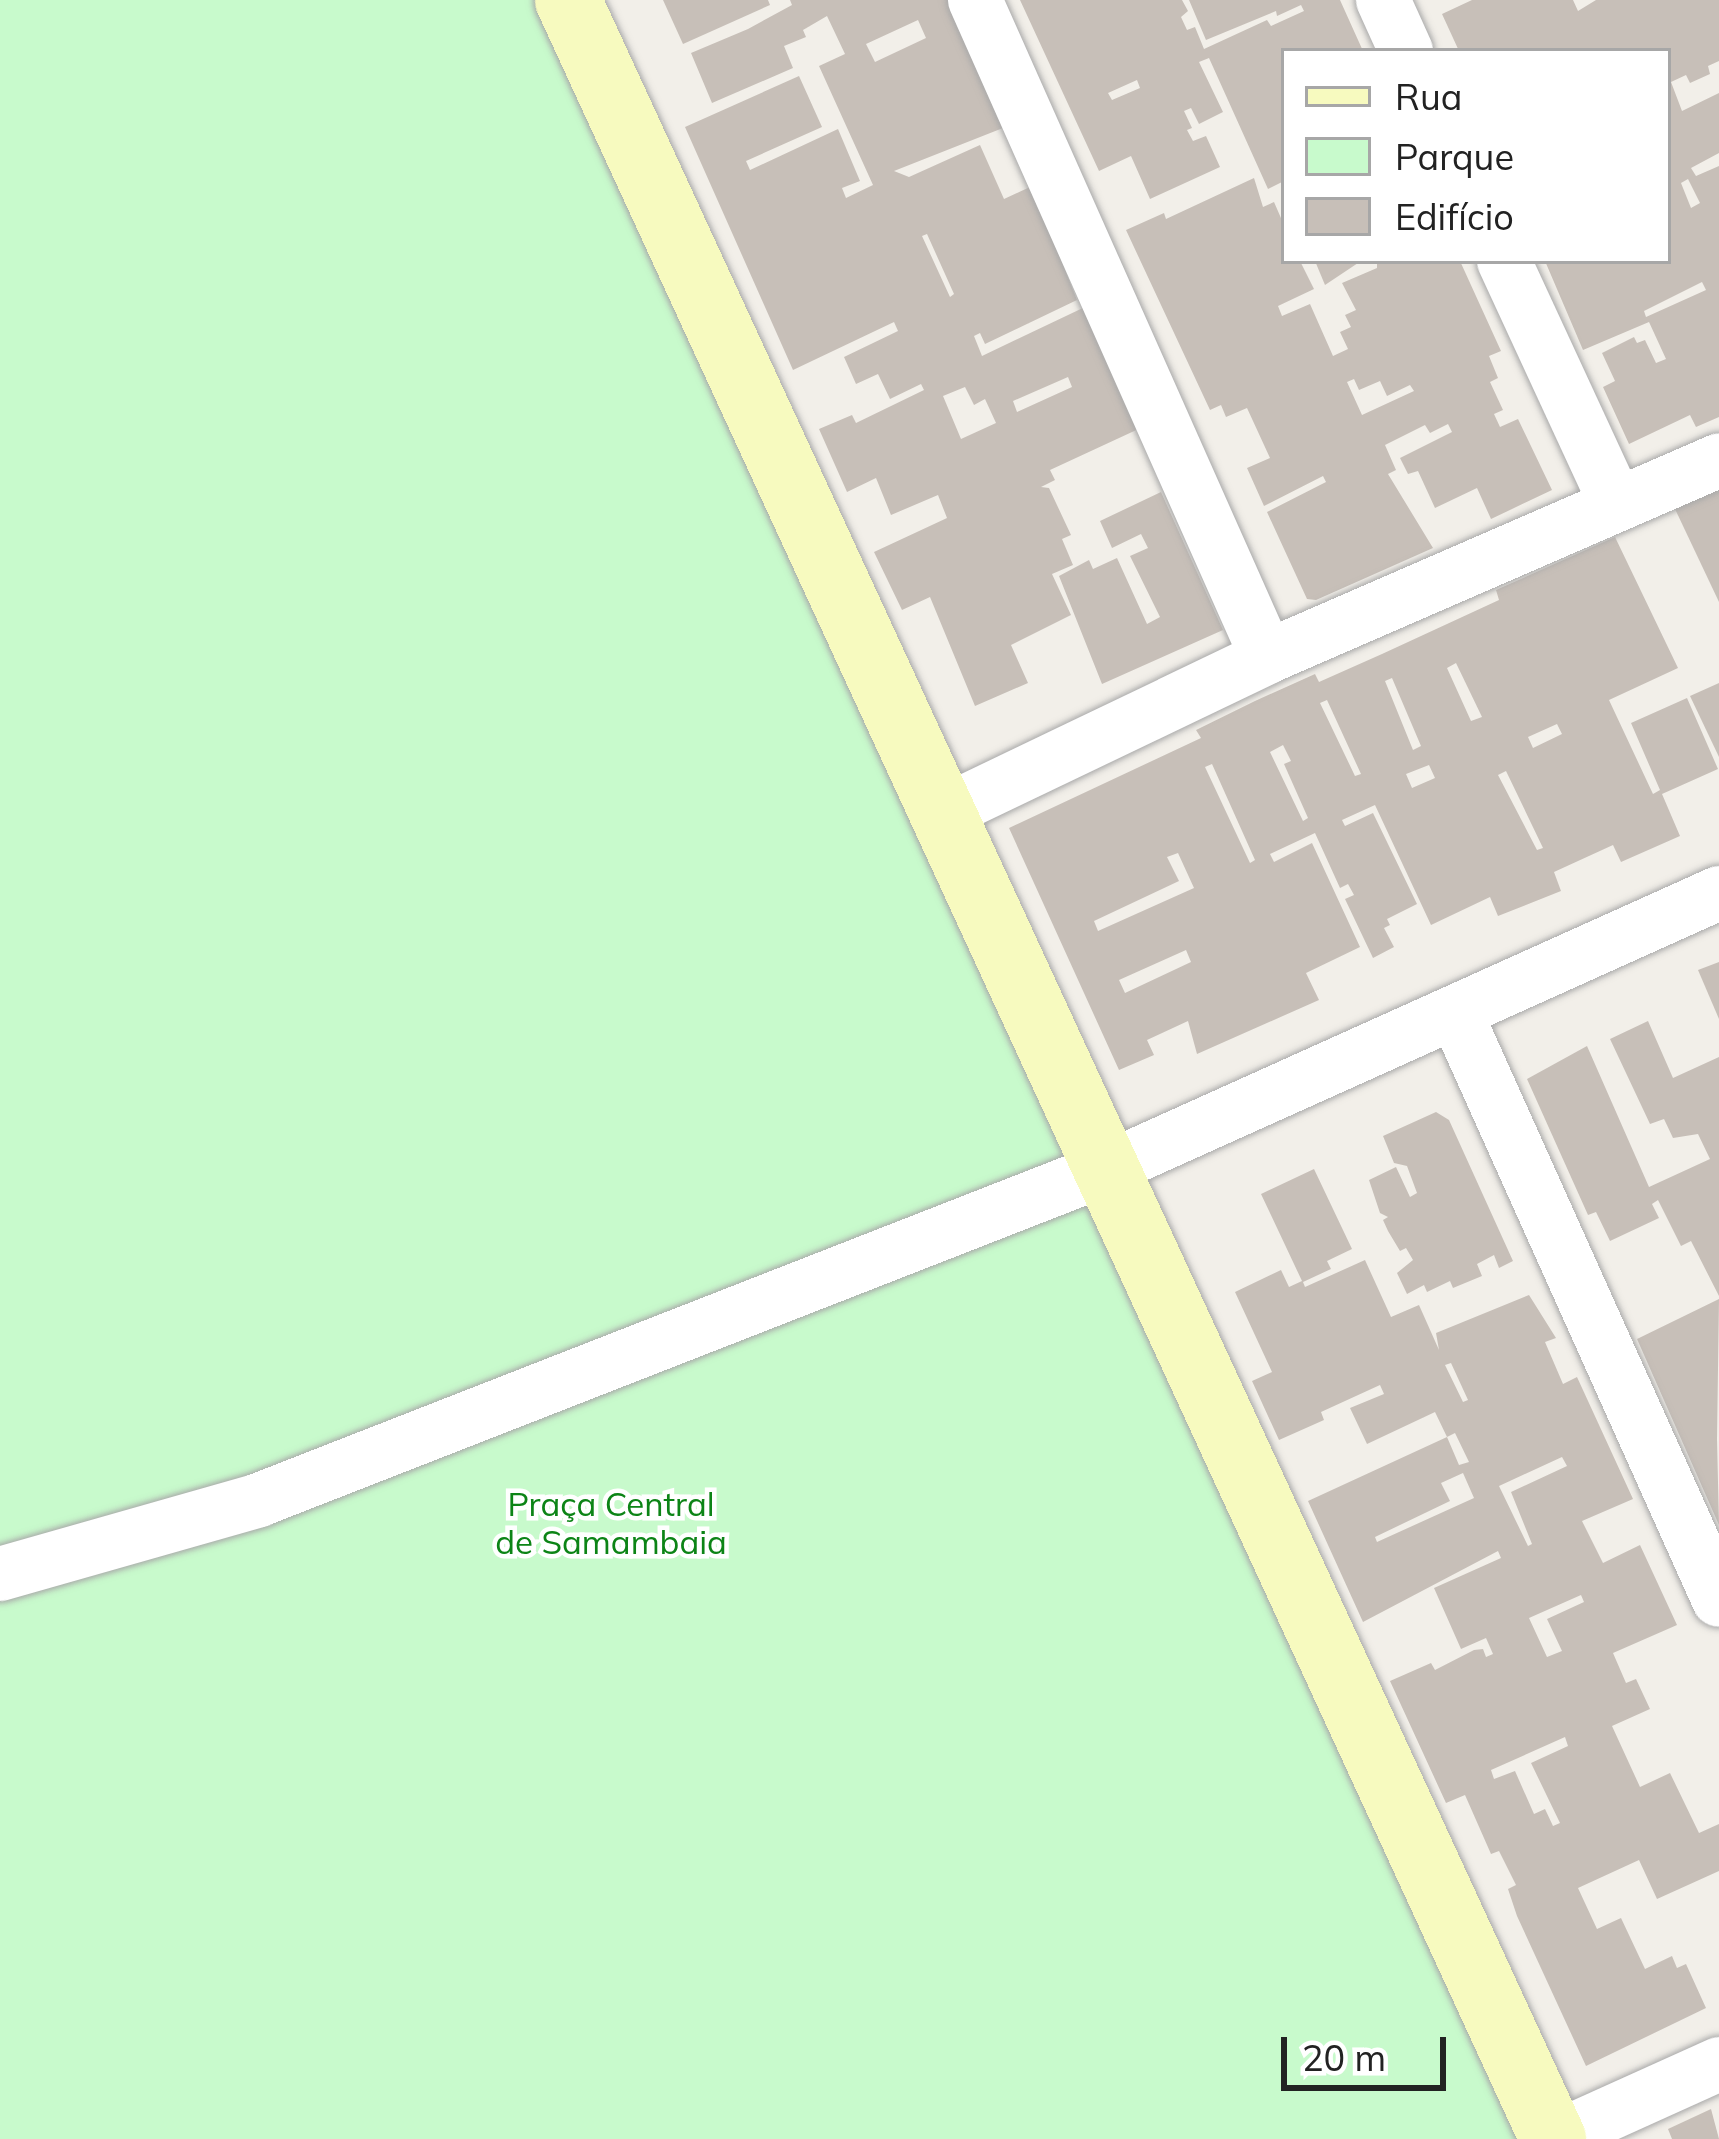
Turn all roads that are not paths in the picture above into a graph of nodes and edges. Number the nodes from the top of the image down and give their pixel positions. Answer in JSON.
{"nodes":[{"id":1,"x":568,"y":0,"type":"edge"},
{"id":2,"x":976,"y":0,"type":"edge"},
{"id":3,"x":1383,"y":0,"type":"edge"},
{"id":4,"x":1405,"y":48,"type":"edge"},
{"id":5,"x":1505,"y":264,"type":"edge"},
{"id":6,"x":1719,"y":460,"type":"edge"},
{"id":7,"x":1616,"y":503,"type":"junction"},
{"id":8,"x":1267,"y":657,"type":"junction"},
{"id":9,"x":940,"y":814,"type":"junction"},
{"id":10,"x":1719,"y":893,"type":"edge"},
{"id":11,"x":1456,"y":1014,"type":"junction"},
{"id":12,"x":1106,"y":1168,"type":"junction"},
{"id":13,"x":0,"y":1574,"type":"edge"},
{"id":14,"x":1719,"y":1600,"type":"edge"},
{"id":15,"x":1719,"y":2064,"type":"edge"},
{"id":16,"x":1553,"y":2139,"type":"edge"}],
"edges":[{"from":1,"to":9,"type":"street"},
{"from":2,"to":8,"type":"street"},
{"from":3,"to":4,"type":"street"},
{"from":5,"to":7,"type":"street"},
{"from":6,"to":7,"type":"street"},
{"from":7,"to":8,"type":"street"},
{"from":8,"to":9,"type":"street"},
{"from":9,"to":12,"type":"street"},
{"from":10,"to":11,"type":"street"},
{"from":11,"to":12,"type":"street"},
{"from":11,"to":14,"type":"street"},
{"from":12,"to":13,"type":"street"},
{"from":12,"to":16,"type":"street"},
{"from":15,"to":16,"type":"street"}]}
